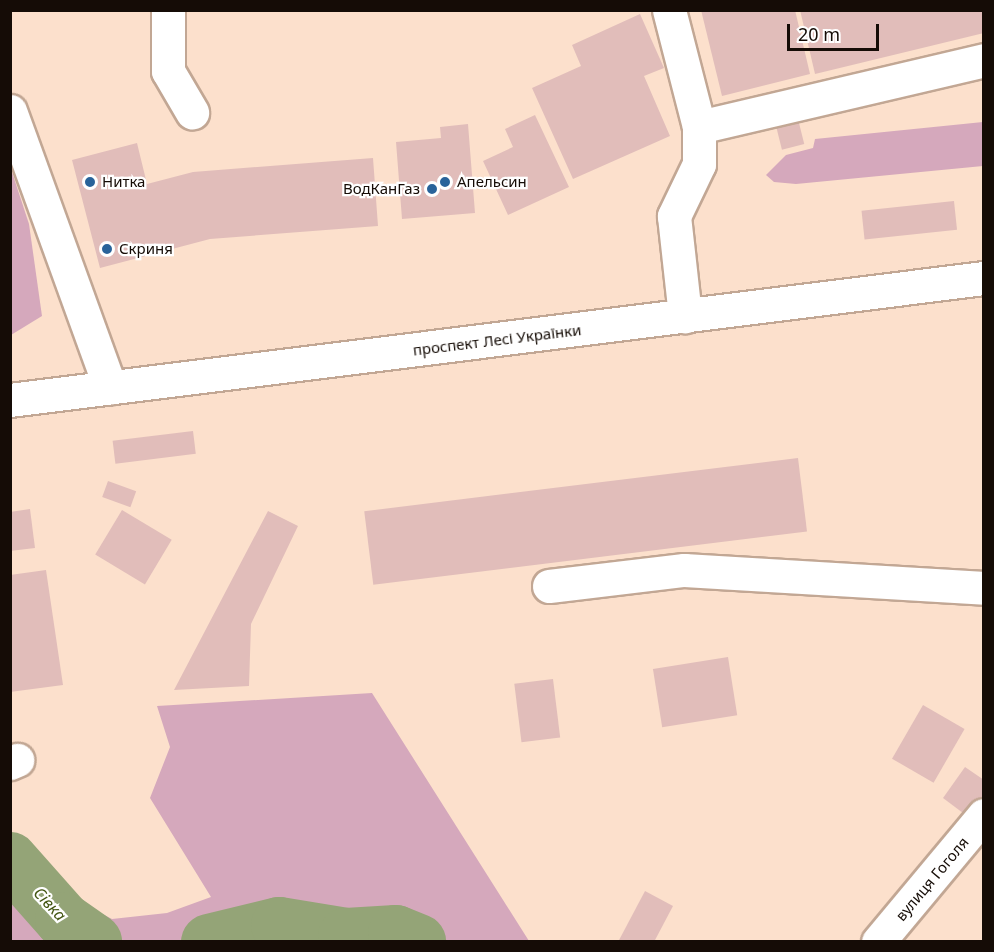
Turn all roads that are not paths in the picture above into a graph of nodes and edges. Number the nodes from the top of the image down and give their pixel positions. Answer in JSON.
{"nodes":[{"id":1,"x":168,"y":10,"type":"edge"},
{"id":2,"x":669,"y":10,"type":"edge"},
{"id":3,"x":984,"y":60,"type":"edge"},
{"id":4,"x":10,"y":111,"type":"edge"},
{"id":5,"x":192,"y":112,"type":"dead end"},
{"id":6,"x":699,"y":127,"type":"junction"},
{"id":7,"x":984,"y":278,"type":"edge"},
{"id":8,"x":685,"y":316,"type":"junction"},
{"id":9,"x":110,"y":387,"type":"junction"},
{"id":10,"x":10,"y":400,"type":"edge"},
{"id":11,"x":549,"y":586,"type":"dead end"},
{"id":12,"x":984,"y":588,"type":"edge"},
{"id":13,"x":984,"y":815,"type":"edge"},
{"id":14,"x":878,"y":942,"type":"edge"}],
"edges":[{"from":1,"to":5,"type":"main road"},
{"from":2,"to":6,"type":"main road"},
{"from":3,"to":6,"type":"main road"},
{"from":4,"to":9,"type":"main road"},
{"from":6,"to":8,"type":"main road"},
{"from":7,"to":8,"type":"main road","name":"проспект Лесі Українки"},
{"from":8,"to":9,"type":"main road","name":"проспект Лесі Українки"},
{"from":9,"to":10,"type":"main road","name":"проспект Лесі Українки"},
{"from":11,"to":12,"type":"main road"},
{"from":13,"to":14,"type":"main road","name":"вулиця Гоголя"}]}
